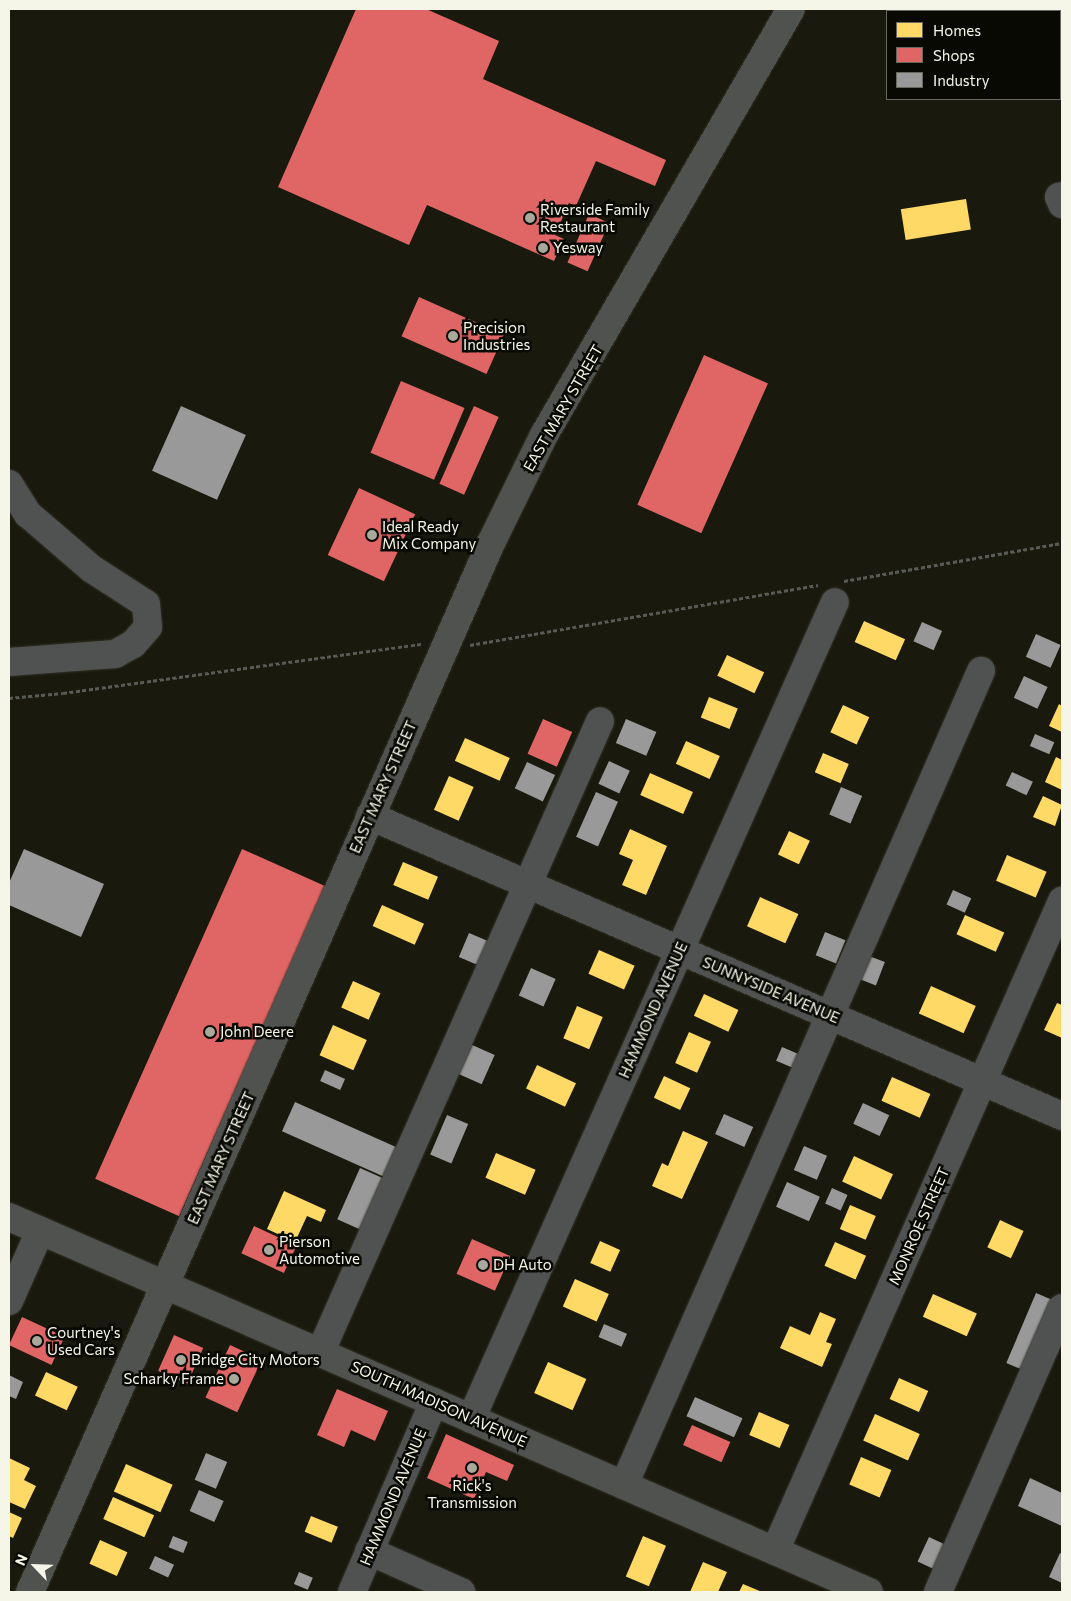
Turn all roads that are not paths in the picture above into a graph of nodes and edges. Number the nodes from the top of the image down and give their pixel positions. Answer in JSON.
{"nodes":[{"id":1,"x":791,"y":9,"type":"edge"},
{"id":2,"x":1062,"y":196,"type":"edge"},
{"id":3,"x":1062,"y":204,"type":"edge"},
{"id":4,"x":9,"y":484,"type":"edge"},
{"id":5,"x":833,"y":589,"type":"road end"},
{"id":6,"x":9,"y":662,"type":"edge"},
{"id":7,"x":981,"y":671,"type":"dead end"},
{"id":8,"x":600,"y":721,"type":"dead end"},
{"id":9,"x":370,"y":816,"type":"junction"},
{"id":10,"x":527,"y":884,"type":"junction"},
{"id":11,"x":1062,"y":901,"type":"edge"},
{"id":12,"x":679,"y":950,"type":"junction"},
{"id":13,"x":830,"y":1015,"type":"junction"},
{"id":14,"x":983,"y":1082,"type":"junction"},
{"id":15,"x":1062,"y":1116,"type":"edge"},
{"id":16,"x":9,"y":1217,"type":"edge"},
{"id":17,"x":40,"y":1231,"type":"junction"},
{"id":18,"x":166,"y":1286,"type":"junction"},
{"id":19,"x":9,"y":1301,"type":"edge"},
{"id":20,"x":1062,"y":1308,"type":"edge"},
{"id":21,"x":320,"y":1352,"type":"junction"},
{"id":22,"x":434,"y":1402,"type":"junction"},
{"id":23,"x":471,"y":1418,"type":"junction"},
{"id":24,"x":624,"y":1485,"type":"junction"},
{"id":25,"x":369,"y":1551,"type":"junction"},
{"id":26,"x":775,"y":1551,"type":"junction"},
{"id":27,"x":30,"y":1592,"type":"edge"},
{"id":28,"x":352,"y":1592,"type":"edge"},
{"id":29,"x":461,"y":1592,"type":"edge"},
{"id":30,"x":869,"y":1592,"type":"edge"},
{"id":31,"x":938,"y":1592,"type":"edge"}],
"edges":[{"from":1,"to":9,"type":"main road","name":"EAST MARY STREET"},
{"from":2,"to":3,"type":"street"},
{"from":4,"to":6,"type":"street"},
{"from":5,"to":12,"type":"street","name":"HAMMOND AVENUE"},
{"from":7,"to":13,"type":"street"},
{"from":8,"to":10,"type":"street"},
{"from":9,"to":10,"type":"street","name":"SUNNYSIDE AVENUE"},
{"from":9,"to":18,"type":"main road","name":"EAST MARY STREET"},
{"from":10,"to":12,"type":"street","name":"SUNNYSIDE AVENUE"},
{"from":10,"to":21,"type":"street"},
{"from":11,"to":14,"type":"street","name":"MONROE STREET"},
{"from":12,"to":13,"type":"street","name":"SUNNYSIDE AVENUE"},
{"from":12,"to":23,"type":"street","name":"HAMMOND AVENUE"},
{"from":13,"to":14,"type":"street","name":"SUNNYSIDE AVENUE"},
{"from":13,"to":24,"type":"street"},
{"from":14,"to":15,"type":"street","name":"SUNNYSIDE AVENUE"},
{"from":14,"to":26,"type":"street","name":"MONROE STREET"},
{"from":16,"to":17,"type":"main road","name":"SOUTH MADISON AVENUE"},
{"from":17,"to":18,"type":"main road","name":"SOUTH MADISON AVENUE"},
{"from":17,"to":19,"type":"street"},
{"from":18,"to":21,"type":"main road","name":"SOUTH MADISON AVENUE"},
{"from":18,"to":27,"type":"main road","name":"EAST MARY STREET"},
{"from":20,"to":31,"type":"street"},
{"from":21,"to":22,"type":"main road","name":"SOUTH MADISON AVENUE"},
{"from":22,"to":23,"type":"main road","name":"SOUTH MADISON AVENUE"},
{"from":22,"to":25,"type":"street","name":"HAMMOND AVENUE"},
{"from":23,"to":24,"type":"main road","name":"SOUTH MADISON AVENUE"},
{"from":24,"to":26,"type":"main road","name":"SOUTH MADISON AVENUE"},
{"from":25,"to":28,"type":"street","name":"HAMMOND AVENUE"},
{"from":25,"to":29,"type":"street"},
{"from":26,"to":30,"type":"main road","name":"SOUTH MADISON AVENUE"}]}
